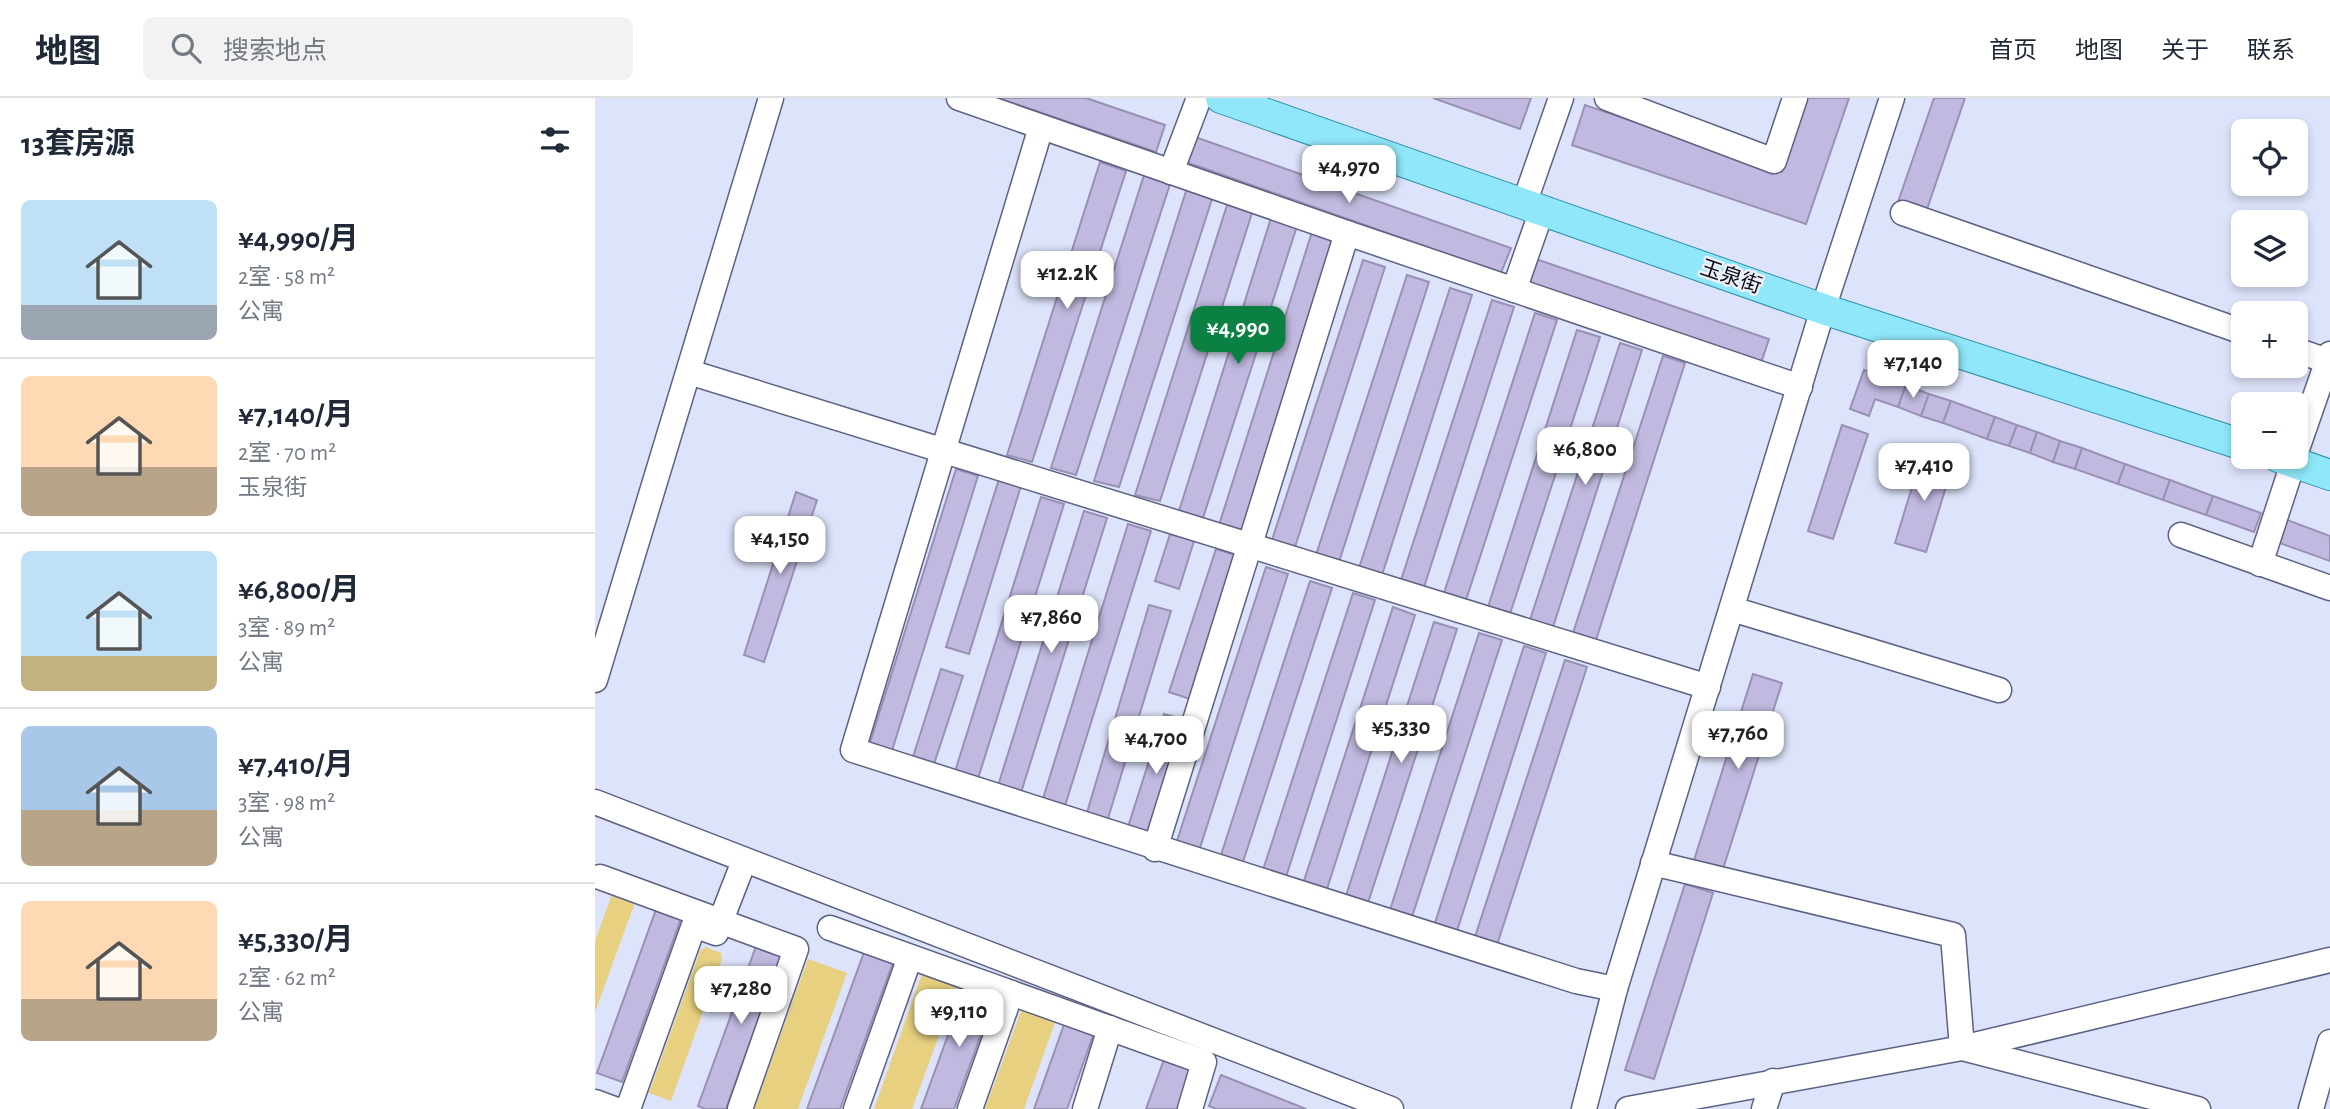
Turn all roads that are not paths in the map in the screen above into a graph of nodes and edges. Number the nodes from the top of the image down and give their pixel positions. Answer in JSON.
{"nodes":[{"id":1,"x":771,"y":98,"type":"edge"},
{"id":2,"x":959,"y":98,"type":"edge"},
{"id":3,"x":1199,"y":98,"type":"edge"},
{"id":4,"x":1221,"y":98,"type":"edge"},
{"id":5,"x":1279,"y":98,"type":"edge"},
{"id":6,"x":1561,"y":98,"type":"edge"},
{"id":7,"x":1607,"y":98,"type":"edge"},
{"id":8,"x":1795,"y":98,"type":"edge"},
{"id":9,"x":1892,"y":98,"type":"edge"},
{"id":10,"x":1041,"y":127,"type":"junction"},
{"id":11,"x":1171,"y":172,"type":"junction"},
{"id":12,"x":1532,"y":200,"type":"junction"},
{"id":13,"x":1903,"y":213,"type":"dead end"},
{"id":14,"x":1347,"y":233,"type":"junction"},
{"id":15,"x":1514,"y":289,"type":"junction"},
{"id":16,"x":1826,"y":300,"type":"junction"},
{"id":17,"x":2231,"y":328,"type":"edge"},
{"id":18,"x":2308,"y":353,"type":"edge"},
{"id":19,"x":2329,"y":359,"type":"edge"},
{"id":20,"x":689,"y":372,"type":"junction"},
{"id":21,"x":1800,"y":387,"type":"junction"},
{"id":22,"x":2308,"y":413,"type":"edge"},
{"id":23,"x":2231,"y":421,"type":"edge"},
{"id":24,"x":2231,"y":442,"type":"edge"},
{"id":25,"x":942,"y":450,"type":"junction"},
{"id":26,"x":2308,"y":453,"type":"edge"},
{"id":27,"x":2330,"y":455,"type":"edge"},
{"id":28,"x":2308,"y":461,"type":"edge"},
{"id":29,"x":2288,"y":469,"type":"edge"},
{"id":30,"x":2330,"y":475,"type":"edge"},
{"id":31,"x":2181,"y":535,"type":"dead end"},
{"id":32,"x":1248,"y":545,"type":"junction"},
{"id":33,"x":2260,"y":564,"type":"junction"},
{"id":34,"x":2330,"y":588,"type":"edge"},
{"id":35,"x":1732,"y":609,"type":"junction"},
{"id":36,"x":595,"y":680,"type":"edge"},
{"id":37,"x":1707,"y":687,"type":"junction"},
{"id":38,"x":1999,"y":690,"type":"dead end"},
{"id":39,"x":595,"y":802,"type":"edge"},
{"id":40,"x":1155,"y":849,"type":"junction"},
{"id":41,"x":744,"y":861,"type":"junction"},
{"id":42,"x":1653,"y":863,"type":"junction"},
{"id":43,"x":600,"y":876,"type":"edge"},
{"id":44,"x":722,"y":920,"type":"junction"},
{"id":45,"x":830,"y":928,"type":"dead end"},
{"id":46,"x":910,"y":957,"type":"junction"},
{"id":47,"x":2330,"y":960,"type":"edge"},
{"id":48,"x":1615,"y":989,"type":"junction"},
{"id":49,"x":1011,"y":993,"type":"junction"},
{"id":50,"x":1110,"y":1028,"type":"junction"},
{"id":51,"x":2330,"y":1042,"type":"edge"},
{"id":52,"x":1962,"y":1048,"type":"junction"},
{"id":53,"x":1773,"y":1081,"type":"junction"},
{"id":54,"x":595,"y":1102,"type":"edge"},
{"id":55,"x":614,"y":1109,"type":"edge"},
{"id":56,"x":628,"y":1109,"type":"edge"},
{"id":57,"x":740,"y":1109,"type":"edge"},
{"id":58,"x":856,"y":1109,"type":"edge"},
{"id":59,"x":970,"y":1109,"type":"edge"},
{"id":60,"x":1085,"y":1109,"type":"edge"},
{"id":61,"x":1191,"y":1109,"type":"edge"},
{"id":62,"x":1391,"y":1109,"type":"edge"},
{"id":63,"x":1584,"y":1109,"type":"edge"},
{"id":64,"x":1628,"y":1109,"type":"edge"},
{"id":65,"x":1764,"y":1109,"type":"edge"},
{"id":66,"x":2198,"y":1109,"type":"edge"},
{"id":67,"x":2311,"y":1109,"type":"edge"}],
"edges":[{"from":1,"to":20,"type":"street"},
{"from":2,"to":10,"type":"street"},
{"from":3,"to":11,"type":"street"},
{"from":4,"to":12,"type":"main road","name":"玉泉街"},
{"from":5,"to":12,"type":"main road","name":"玉泉街"},
{"from":6,"to":12,"type":"street"},
{"from":7,"to":8,"type":"street"},
{"from":9,"to":16,"type":"street"},
{"from":10,"to":11,"type":"street"},
{"from":10,"to":25,"type":"street"},
{"from":11,"to":14,"type":"street"},
{"from":12,"to":15,"type":"street"},
{"from":12,"to":16,"type":"main road","name":"玉泉街"},
{"from":13,"to":17,"type":"street"},
{"from":14,"to":15,"type":"street"},
{"from":14,"to":32,"type":"street"},
{"from":15,"to":21,"type":"street"},
{"from":16,"to":21,"type":"street"},
{"from":16,"to":23,"type":"main road","name":"玉泉街"},
{"from":16,"to":24,"type":"main road","name":"玉泉街"},
{"from":18,"to":19,"type":"street"},
{"from":19,"to":22,"type":"street"},
{"from":20,"to":25,"type":"street"},
{"from":20,"to":36,"type":"street"},
{"from":21,"to":35,"type":"street"},
{"from":25,"to":32,"type":"street"},
{"from":25,"to":40,"type":"street"},
{"from":26,"to":27,"type":"main road"},
{"from":28,"to":30,"type":"main road"},
{"from":29,"to":33,"type":"street"},
{"from":31,"to":33,"type":"street"},
{"from":32,"to":37,"type":"street"},
{"from":32,"to":40,"type":"street"},
{"from":33,"to":34,"type":"street"},
{"from":35,"to":37,"type":"street"},
{"from":35,"to":38,"type":"street"},
{"from":37,"to":42,"type":"street"},
{"from":39,"to":41,"type":"street"},
{"from":40,"to":48,"type":"street"},
{"from":41,"to":44,"type":"street"},
{"from":41,"to":62,"type":"street"},
{"from":42,"to":48,"type":"street"},
{"from":42,"to":52,"type":"street"},
{"from":43,"to":44,"type":"street"},
{"from":44,"to":56,"type":"street"},
{"from":44,"to":57,"type":"street"},
{"from":45,"to":46,"type":"street"},
{"from":46,"to":49,"type":"street"},
{"from":46,"to":58,"type":"street"},
{"from":47,"to":52,"type":"street"},
{"from":48,"to":63,"type":"street"},
{"from":49,"to":50,"type":"street"},
{"from":49,"to":59,"type":"street"},
{"from":50,"to":60,"type":"street"},
{"from":50,"to":61,"type":"street"},
{"from":51,"to":67,"type":"street"},
{"from":52,"to":53,"type":"street"},
{"from":52,"to":66,"type":"street"},
{"from":53,"to":64,"type":"street"},
{"from":53,"to":65,"type":"street"},
{"from":54,"to":55,"type":"street"}]}
